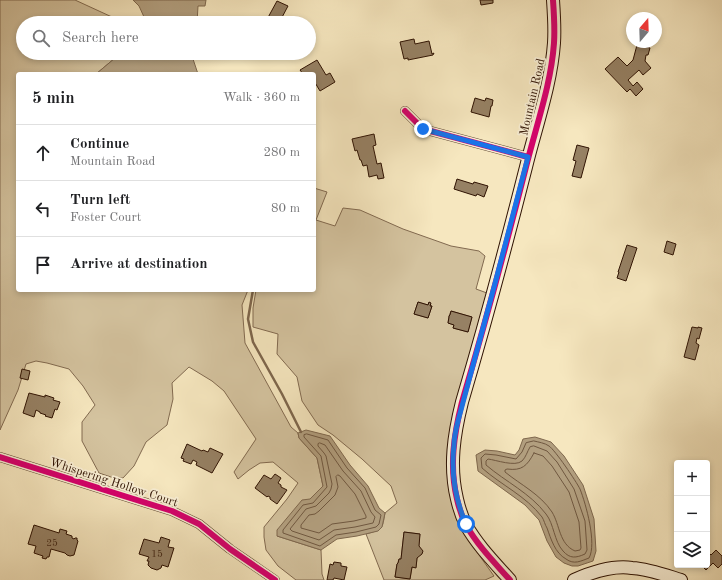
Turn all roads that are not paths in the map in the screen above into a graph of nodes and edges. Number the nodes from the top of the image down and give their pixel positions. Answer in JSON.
{"nodes":[{"id":1,"x":553,"y":0,"type":"edge"},
{"id":2,"x":405,"y":111,"type":"dead end"},
{"id":3,"x":528,"y":157,"type":"junction"},
{"id":4,"x":0,"y":457,"type":"edge"},
{"id":5,"x":275,"y":580,"type":"edge"},
{"id":6,"x":510,"y":580,"type":"edge"},
{"id":7,"x":574,"y":580,"type":"edge"},
{"id":8,"x":681,"y":580,"type":"edge"}],
"edges":[{"from":1,"to":3,"type":"main road","name":"Mountain Road"},
{"from":2,"to":3,"type":"street"},
{"from":3,"to":6,"type":"main road","name":"Mountain Road"},
{"from":4,"to":5,"type":"street","name":"Whispering Hollow Court"},
{"from":7,"to":8,"type":"main road"}]}
